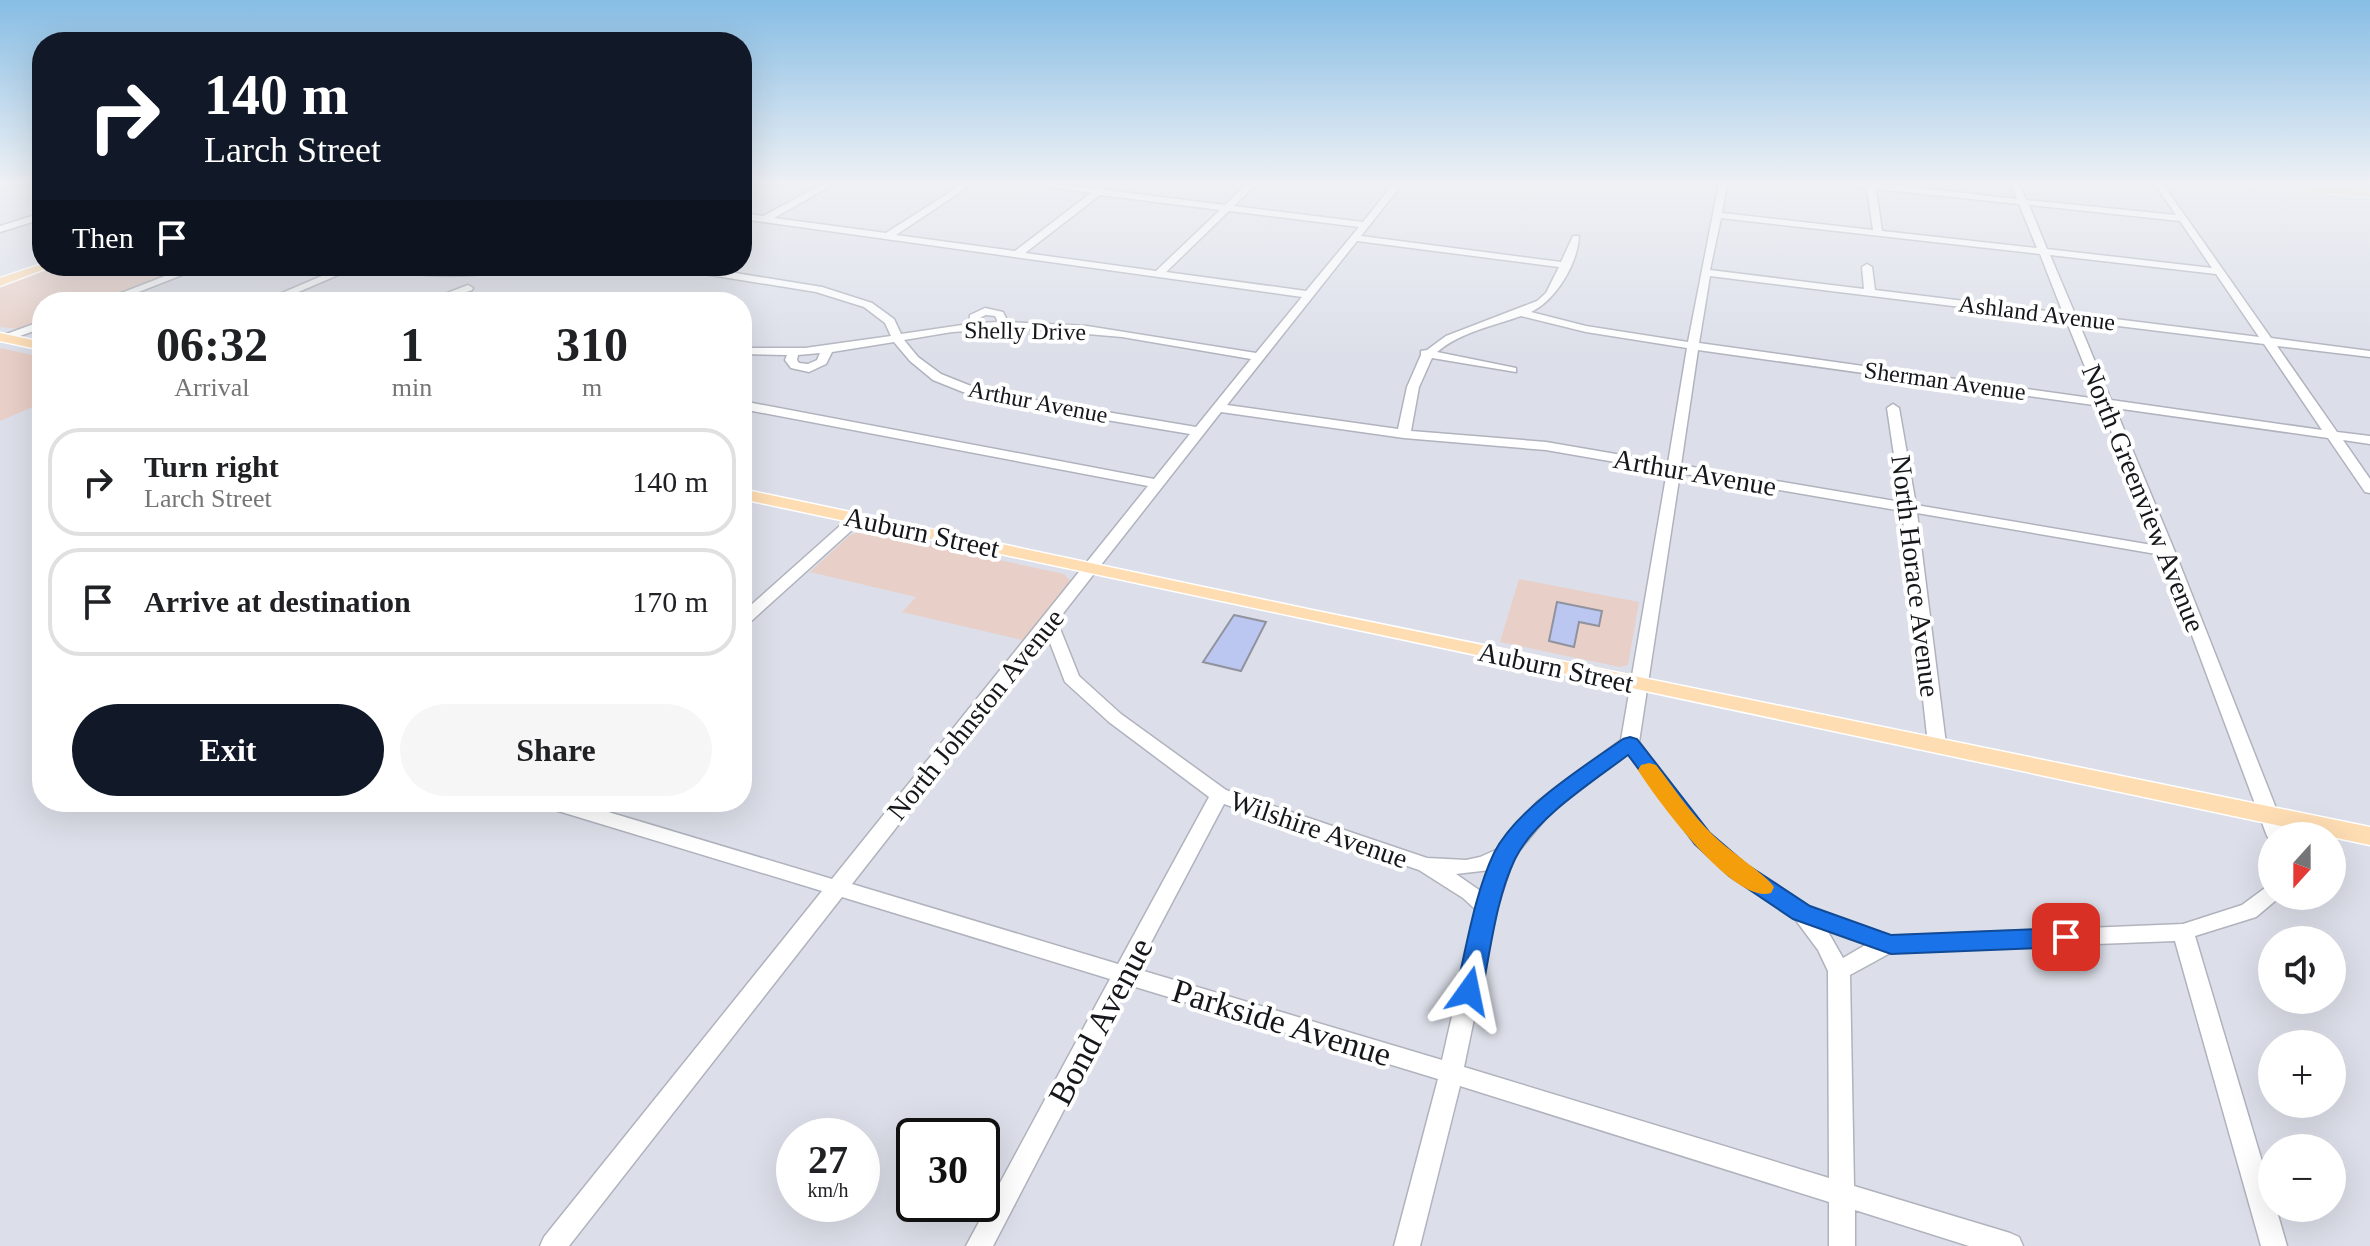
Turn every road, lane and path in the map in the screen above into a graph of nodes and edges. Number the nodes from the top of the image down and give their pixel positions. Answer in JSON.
{"nodes":[{"id":1,"x":925,"y":241,"type":"edge"},
{"id":2,"x":1034,"y":241,"type":"edge"},
{"id":3,"x":1192,"y":241,"type":"edge"},
{"id":4,"x":1353,"y":241,"type":"edge"},
{"id":5,"x":1380,"y":241,"type":"edge"},
{"id":6,"x":1574,"y":241,"type":"edge"},
{"id":7,"x":1712,"y":241,"type":"edge"},
{"id":8,"x":1949,"y":241,"type":"edge"},
{"id":9,"x":2039,"y":241,"type":"edge"},
{"id":10,"x":2200,"y":241,"type":"edge"},
{"id":11,"x":2044,"y":252,"type":"junction"},
{"id":12,"x":1017,"y":254,"type":"junction"},
{"id":13,"x":1563,"y":265,"type":"junction"},
{"id":14,"x":1867,"y":267,"type":"dead end"},
{"id":15,"x":32,"y":271,"type":"edge"},
{"id":16,"x":1705,"y":272,"type":"junction"},
{"id":17,"x":2222,"y":272,"type":"junction"},
{"id":18,"x":1159,"y":273,"type":"junction"},
{"id":19,"x":173,"y":276,"type":"edge"},
{"id":20,"x":330,"y":276,"type":"edge"},
{"id":21,"x":735,"y":276,"type":"edge"},
{"id":22,"x":0,"y":282,"type":"edge"},
{"id":23,"x":130,"y":292,"type":"edge"},
{"id":24,"x":290,"y":292,"type":"edge"},
{"id":25,"x":1870,"y":292,"type":"junction"},
{"id":26,"x":1309,"y":295,"type":"junction"},
{"id":27,"x":1521,"y":313,"type":"junction"},
{"id":28,"x":2070,"y":317,"type":"junction"},
{"id":29,"x":32,"y":327,"type":"edge"},
{"id":30,"x":3,"y":337,"type":"edge"},
{"id":31,"x":898,"y":340,"type":"junction"},
{"id":32,"x":2267,"y":341,"type":"junction"},
{"id":33,"x":32,"y":344,"type":"edge"},
{"id":34,"x":1694,"y":346,"type":"junction"},
{"id":35,"x":752,"y":351,"type":"edge"},
{"id":36,"x":1425,"y":353,"type":"junction"},
{"id":37,"x":2370,"y":354,"type":"edge"},
{"id":38,"x":1260,"y":357,"type":"junction"},
{"id":39,"x":1512,"y":370,"type":"dead end"},
{"id":40,"x":2104,"y":403,"type":"junction"},
{"id":41,"x":752,"y":407,"type":"edge"},
{"id":42,"x":1220,"y":408,"type":"junction"},
{"id":43,"x":1893,"y":408,"type":"dead end"},
{"id":44,"x":1201,"y":432,"type":"junction"},
{"id":45,"x":1404,"y":434,"type":"junction"},
{"id":46,"x":2332,"y":434,"type":"junction"},
{"id":47,"x":2370,"y":440,"type":"edge"},
{"id":48,"x":1675,"y":469,"type":"junction"},
{"id":49,"x":1157,"y":484,"type":"junction"},
{"id":50,"x":2370,"y":489,"type":"edge"},
{"id":51,"x":752,"y":496,"type":"edge"},
{"id":52,"x":1909,"y":507,"type":"junction"},
{"id":53,"x":857,"y":518,"type":"junction"},
{"id":54,"x":2168,"y":552,"type":"junction"},
{"id":55,"x":1092,"y":569,"type":"junction"},
{"id":56,"x":752,"y":612,"type":"edge"},
{"id":57,"x":1050,"y":622,"type":"junction"},
{"id":58,"x":1637,"y":684,"type":"junction"},
{"id":59,"x":1630,"y":743,"type":"junction"},
{"id":60,"x":1937,"y":744,"type":"junction"},
{"id":61,"x":1219,"y":795,"type":"junction"},
{"id":62,"x":585,"y":812,"type":"edge"},
{"id":63,"x":2262,"y":822,"type":"edge"},
{"id":64,"x":2273,"y":822,"type":"edge"},
{"id":65,"x":2346,"y":833,"type":"edge"},
{"id":66,"x":2370,"y":836,"type":"edge"},
{"id":67,"x":1505,"y":854,"type":"junction"},
{"id":68,"x":1426,"y":865,"type":"junction"},
{"id":69,"x":835,"y":888,"type":"junction"},
{"id":70,"x":2258,"y":904,"type":"edge"},
{"id":71,"x":1487,"y":908,"type":"junction"},
{"id":72,"x":1802,"y":913,"type":"junction"},
{"id":73,"x":2183,"y":932,"type":"junction"},
{"id":74,"x":1891,"y":944,"type":"junction"},
{"id":75,"x":1839,"y":971,"type":"junction"},
{"id":76,"x":1124,"y":975,"type":"junction"},
{"id":77,"x":1451,"y":1073,"type":"junction"},
{"id":78,"x":1842,"y":1195,"type":"junction"},
{"id":79,"x":553,"y":1246,"type":"edge"},
{"id":80,"x":979,"y":1246,"type":"edge"},
{"id":81,"x":1407,"y":1246,"type":"edge"},
{"id":82,"x":1842,"y":1246,"type":"edge"},
{"id":83,"x":2010,"y":1246,"type":"edge"},
{"id":84,"x":2274,"y":1246,"type":"edge"}],
"edges":[{"from":1,"to":12,"type":"street"},
{"from":2,"to":12,"type":"street"},
{"from":3,"to":18,"type":"street"},
{"from":4,"to":26,"type":"street","name":"North Johnston Avenue"},
{"from":5,"to":13,"type":"street"},
{"from":6,"to":13,"type":"street"},
{"from":7,"to":16,"type":"street"},
{"from":8,"to":11,"type":"street"},
{"from":9,"to":11,"type":"street","name":"North Greenview Avenue"},
{"from":10,"to":17,"type":"street"},
{"from":11,"to":17,"type":"street"},
{"from":11,"to":28,"type":"street","name":"North Greenview Avenue"},
{"from":12,"to":18,"type":"street"},
{"from":13,"to":27,"type":"street"},
{"from":14,"to":25,"type":"street"},
{"from":15,"to":22,"type":"main road"},
{"from":16,"to":25,"type":"street","name":"Ashland Avenue"},
{"from":16,"to":34,"type":"street"},
{"from":17,"to":32,"type":"street"},
{"from":18,"to":26,"type":"street"},
{"from":19,"to":23,"type":"street"},
{"from":20,"to":24,"type":"street"},
{"from":21,"to":31,"type":"street","name":"Arthur Avenue"},
{"from":25,"to":28,"type":"street","name":"Ashland Avenue"},
{"from":26,"to":38,"type":"street","name":"North Johnston Avenue"},
{"from":27,"to":34,"type":"street","name":"Sherman Avenue"},
{"from":27,"to":36,"type":"street"},
{"from":28,"to":32,"type":"street","name":"Ashland Avenue"},
{"from":28,"to":40,"type":"street","name":"North Greenview Avenue"},
{"from":29,"to":30,"type":"street"},
{"from":30,"to":33,"type":"main road"},
{"from":31,"to":35,"type":"street","name":"Shelly Drive"},
{"from":31,"to":38,"type":"street","name":"Shelly Drive"},
{"from":31,"to":44,"type":"street","name":"Arthur Avenue"},
{"from":32,"to":37,"type":"street","name":"Ashland Avenue"},
{"from":32,"to":46,"type":"street"},
{"from":34,"to":40,"type":"street","name":"Sherman Avenue"},
{"from":34,"to":48,"type":"street"},
{"from":36,"to":39,"type":"street"},
{"from":36,"to":45,"type":"street"},
{"from":38,"to":42,"type":"street","name":"North Johnston Avenue"},
{"from":40,"to":46,"type":"street","name":"Sherman Avenue"},
{"from":40,"to":54,"type":"street","name":"North Greenview Avenue"},
{"from":41,"to":49,"type":"street"},
{"from":42,"to":44,"type":"street","name":"North Johnston Avenue"},
{"from":42,"to":45,"type":"street","name":"Arthur Avenue"},
{"from":43,"to":52,"type":"street","name":"North Horace Avenue"},
{"from":44,"to":49,"type":"street","name":"North Johnston Avenue"},
{"from":45,"to":48,"type":"street","name":"Arthur Avenue"},
{"from":46,"to":47,"type":"street","name":"Sherman Avenue"},
{"from":46,"to":50,"type":"street"},
{"from":48,"to":52,"type":"street","name":"Arthur Avenue"},
{"from":48,"to":58,"type":"street"},
{"from":49,"to":55,"type":"street","name":"North Johnston Avenue"},
{"from":51,"to":53,"type":"main road","name":"Auburn Street"},
{"from":52,"to":54,"type":"street","name":"Arthur Avenue"},
{"from":52,"to":60,"type":"street","name":"North Horace Avenue"},
{"from":53,"to":55,"type":"main road","name":"Auburn Street"},
{"from":53,"to":56,"type":"street"},
{"from":54,"to":64,"type":"street","name":"North Greenview Avenue"},
{"from":55,"to":57,"type":"street","name":"North Johnston Avenue"},
{"from":55,"to":58,"type":"main road","name":"Auburn Street"},
{"from":57,"to":61,"type":"street","name":"Wilshire Avenue"},
{"from":57,"to":69,"type":"street","name":"North Johnston Avenue"},
{"from":58,"to":59,"type":"street"},
{"from":58,"to":60,"type":"main road","name":"Auburn Street"},
{"from":59,"to":67,"type":"street"},
{"from":59,"to":72,"type":"street"},
{"from":60,"to":63,"type":"main road","name":"Auburn Street"},
{"from":61,"to":68,"type":"street","name":"Wilshire Avenue"},
{"from":61,"to":76,"type":"street","name":"Bond Avenue"},
{"from":62,"to":69,"type":"street","name":"Parkside Avenue"},
{"from":65,"to":66,"type":"main road","name":"Auburn Street"},
{"from":67,"to":68,"type":"street"},
{"from":67,"to":71,"type":"street"},
{"from":68,"to":71,"type":"street"},
{"from":69,"to":76,"type":"street","name":"Parkside Avenue"},
{"from":69,"to":79,"type":"street","name":"North Johnston Avenue"},
{"from":70,"to":73,"type":"street"},
{"from":71,"to":77,"type":"street"},
{"from":72,"to":74,"type":"street"},
{"from":72,"to":75,"type":"street"},
{"from":73,"to":74,"type":"street"},
{"from":73,"to":84,"type":"street"},
{"from":74,"to":75,"type":"street"},
{"from":75,"to":78,"type":"street"},
{"from":76,"to":77,"type":"street","name":"Parkside Avenue"},
{"from":76,"to":80,"type":"street","name":"Bond Avenue"},
{"from":77,"to":78,"type":"street","name":"Parkside Avenue"},
{"from":77,"to":81,"type":"street"},
{"from":78,"to":82,"type":"street"},
{"from":78,"to":83,"type":"street","name":"Parkside Avenue"}]}
